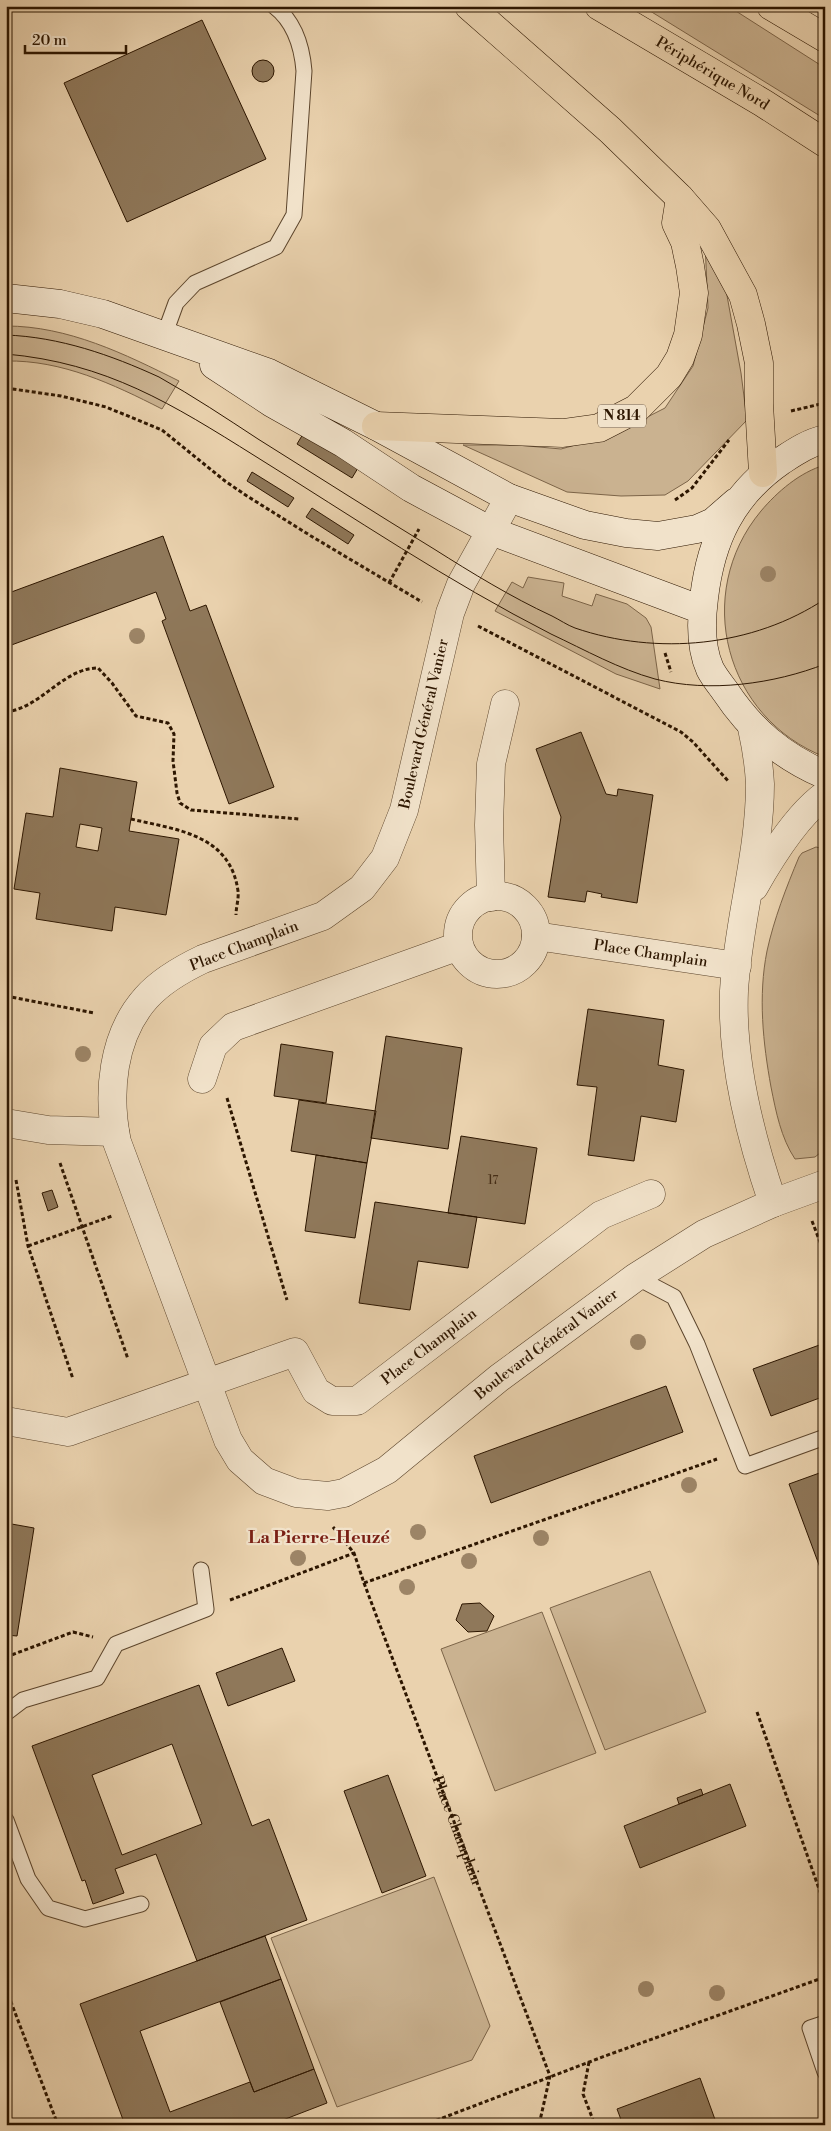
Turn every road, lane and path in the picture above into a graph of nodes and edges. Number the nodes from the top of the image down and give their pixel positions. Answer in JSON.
{"nodes":[{"id":1,"x":274,"y":6,"type":"edge"},
{"id":2,"x":469,"y":6,"type":"edge"},
{"id":3,"x":599,"y":6,"type":"edge"},
{"id":4,"x":771,"y":6,"type":"edge"},
{"id":5,"x":802,"y":6,"type":"edge"},
{"id":6,"x":823,"y":37,"type":"edge"},
{"id":7,"x":825,"y":143,"type":"edge"},
{"id":8,"x":680,"y":198,"type":"junction"},
{"id":9,"x":6,"y":298,"type":"edge"},
{"id":10,"x":174,"y":340,"type":"junction"},
{"id":11,"x":6,"y":388,"type":"edge"},
{"id":12,"x":825,"y":403,"type":"edge"},
{"id":13,"x":782,"y":413,"type":"dead end"},
{"id":14,"x":376,"y":426,"type":"junction"},
{"id":15,"x":734,"y":433,"type":"dead end"},
{"id":16,"x":825,"y":438,"type":"edge"},
{"id":17,"x":763,"y":473,"type":"junction"},
{"id":18,"x":672,"y":501,"type":"dead end"},
{"id":19,"x":736,"y":502,"type":"junction"},
{"id":20,"x":500,"y":514,"type":"junction"},
{"id":21,"x":403,"y":558,"type":"dead end"},
{"id":22,"x":389,"y":583,"type":"junction"},
{"id":23,"x":427,"y":603,"type":"dead end"},
{"id":24,"x":702,"y":610,"type":"junction"},
{"id":25,"x":474,"y":624,"type":"dead end"},
{"id":26,"x":666,"y":653,"type":"dead end"},
{"id":27,"x":671,"y":672,"type":"dead end"},
{"id":28,"x":505,"y":704,"type":"dead end"},
{"id":29,"x":6,"y":712,"type":"edge"},
{"id":30,"x":752,"y":728,"type":"junction"},
{"id":31,"x":825,"y":775,"type":"edge"},
{"id":32,"x":732,"y":784,"type":"dead end"},
{"id":33,"x":825,"y":795,"type":"edge"},
{"id":34,"x":131,"y":819,"type":"dead end"},
{"id":35,"x":299,"y":819,"type":"dead end"},
{"id":36,"x":492,"y":897,"type":"junction"},
{"id":37,"x":748,"y":897,"type":"junction"},
{"id":38,"x":340,"y":905,"type":"joint"},
{"id":39,"x":236,"y":915,"type":"dead end"},
{"id":40,"x":536,"y":936,"type":"junction"},
{"id":41,"x":459,"y":946,"type":"junction"},
{"id":42,"x":737,"y":966,"type":"junction"},
{"id":43,"x":6,"y":996,"type":"edge"},
{"id":44,"x":94,"y":1013,"type":"dead end"},
{"id":45,"x":202,"y":1079,"type":"dead end"},
{"id":46,"x":227,"y":1098,"type":"dead end"},
{"id":47,"x":6,"y":1123,"type":"edge"},
{"id":48,"x":115,"y":1132,"type":"junction"},
{"id":49,"x":60,"y":1163,"type":"dead end"},
{"id":50,"x":16,"y":1180,"type":"dead end"},
{"id":51,"x":825,"y":1184,"type":"edge"},
{"id":52,"x":652,"y":1194,"type":"dead end"},
{"id":53,"x":773,"y":1203,"type":"junction"},
{"id":54,"x":118,"y":1214,"type":"dead end"},
{"id":55,"x":810,"y":1218,"type":"dead end"},
{"id":56,"x":82,"y":1227,"type":"junction"},
{"id":57,"x":28,"y":1246,"type":"junction"},
{"id":58,"x":825,"y":1255,"type":"edge"},
{"id":59,"x":636,"y":1277,"type":"junction"},
{"id":60,"x":287,"y":1300,"type":"dead end"},
{"id":61,"x":128,"y":1359,"type":"dead end"},
{"id":62,"x":73,"y":1379,"type":"dead end"},
{"id":63,"x":207,"y":1383,"type":"junction"},
{"id":64,"x":6,"y":1421,"type":"edge"},
{"id":65,"x":825,"y":1437,"type":"edge"},
{"id":66,"x":739,"y":1451,"type":"junction"},
{"id":67,"x":328,"y":1496,"type":"joint"},
{"id":68,"x":331,"y":1524,"type":"dead end"},
{"id":69,"x":354,"y":1553,"type":"junction"},
{"id":70,"x":200,"y":1570,"type":"dead end"},
{"id":71,"x":364,"y":1582,"type":"junction"},
{"id":72,"x":206,"y":1610,"type":"junction"},
{"id":73,"x":116,"y":1644,"type":"junction"},
{"id":74,"x":6,"y":1657,"type":"edge"},
{"id":75,"x":757,"y":1712,"type":"dead end"},
{"id":76,"x":6,"y":1713,"type":"edge"},
{"id":77,"x":6,"y":1820,"type":"edge"},
{"id":78,"x":141,"y":1904,"type":"dead end"},
{"id":79,"x":825,"y":1906,"type":"edge"},
{"id":80,"x":825,"y":1977,"type":"edge"},
{"id":81,"x":6,"y":1989,"type":"edge"},
{"id":82,"x":825,"y":2022,"type":"edge"},
{"id":83,"x":589,"y":2062,"type":"junction"},
{"id":84,"x":825,"y":2072,"type":"edge"},
{"id":85,"x":550,"y":2076,"type":"junction"},
{"id":86,"x":58,"y":2125,"type":"edge"},
{"id":87,"x":424,"y":2125,"type":"edge"},
{"id":88,"x":539,"y":2125,"type":"edge"},
{"id":89,"x":596,"y":2125,"type":"edge"}],
"edges":[{"from":1,"to":10,"type":"lane"},
{"from":2,"to":8,"type":"highway"},
{"from":3,"to":7,"type":"highway","name":"Périphérique Nord"},
{"from":4,"to":6,"type":"highway"},
{"from":5,"to":6,"type":"highway"},
{"from":8,"to":14,"type":"highway","number":"N 814"},
{"from":8,"to":17,"type":"highway"},
{"from":9,"to":10,"type":"street"},
{"from":10,"to":14,"type":"street"},
{"from":10,"to":20,"type":"street"},
{"from":11,"to":22,"type":"path"},
{"from":12,"to":13,"type":"path"},
{"from":14,"to":20,"type":"street"},
{"from":15,"to":18,"type":"path"},
{"from":16,"to":17,"type":"street"},
{"from":17,"to":19,"type":"street"},
{"from":19,"to":20,"type":"street"},
{"from":19,"to":24,"type":"street"},
{"from":20,"to":24,"type":"street"},
{"from":20,"to":38,"type":"street","name":"Boulevard Général Vanier"},
{"from":21,"to":22,"type":"path"},
{"from":22,"to":23,"type":"path"},
{"from":24,"to":30,"type":"street"},
{"from":25,"to":32,"type":"path"},
{"from":26,"to":27,"type":"path"},
{"from":28,"to":36,"type":"street"},
{"from":29,"to":35,"type":"path"},
{"from":30,"to":31,"type":"street"},
{"from":30,"to":37,"type":"street"},
{"from":33,"to":37,"type":"street"},
{"from":34,"to":39,"type":"path"},
{"from":36,"to":40,"type":"street"},
{"from":36,"to":41,"type":"street"},
{"from":37,"to":42,"type":"street"},
{"from":38,"to":48,"type":"street","name":"Place Champlain"},
{"from":40,"to":41,"type":"street"},
{"from":40,"to":42,"type":"street","name":"Place Champlain"},
{"from":41,"to":45,"type":"street"},
{"from":42,"to":53,"type":"street"},
{"from":43,"to":44,"type":"path"},
{"from":46,"to":60,"type":"path"},
{"from":47,"to":48,"type":"street"},
{"from":48,"to":63,"type":"street","name":"Place Champlain"},
{"from":49,"to":56,"type":"path"},
{"from":50,"to":57,"type":"path"},
{"from":51,"to":53,"type":"street","name":"Boulevard Général Vanier"},
{"from":52,"to":63,"type":"street","name":"Place Champlain"},
{"from":53,"to":59,"type":"street","name":"Boulevard Général Vanier"},
{"from":54,"to":56,"type":"path"},
{"from":55,"to":58,"type":"path"},
{"from":56,"to":57,"type":"path"},
{"from":56,"to":61,"type":"path"},
{"from":57,"to":62,"type":"path"},
{"from":59,"to":66,"type":"lane"},
{"from":59,"to":67,"type":"street","name":"Boulevard Général Vanier"},
{"from":63,"to":64,"type":"street","name":"Place Champlain"},
{"from":63,"to":67,"type":"street","name":"Place Champlain"},
{"from":65,"to":66,"type":"lane"},
{"from":66,"to":71,"type":"path"},
{"from":68,"to":69,"type":"path","name":"Place Champlain"},
{"from":69,"to":71,"type":"path","name":"Place Champlain"},
{"from":69,"to":72,"type":"path"},
{"from":70,"to":72,"type":"lane"},
{"from":71,"to":85,"type":"path","name":"Place Champlain"},
{"from":72,"to":73,"type":"lane"},
{"from":73,"to":74,"type":"path"},
{"from":73,"to":76,"type":"lane"},
{"from":75,"to":79,"type":"path"},
{"from":77,"to":78,"type":"lane"},
{"from":80,"to":83,"type":"path"},
{"from":81,"to":86,"type":"path"},
{"from":82,"to":84,"type":"lane"},
{"from":83,"to":85,"type":"path"},
{"from":83,"to":89,"type":"path"},
{"from":85,"to":87,"type":"path"},
{"from":85,"to":88,"type":"path"}]}
